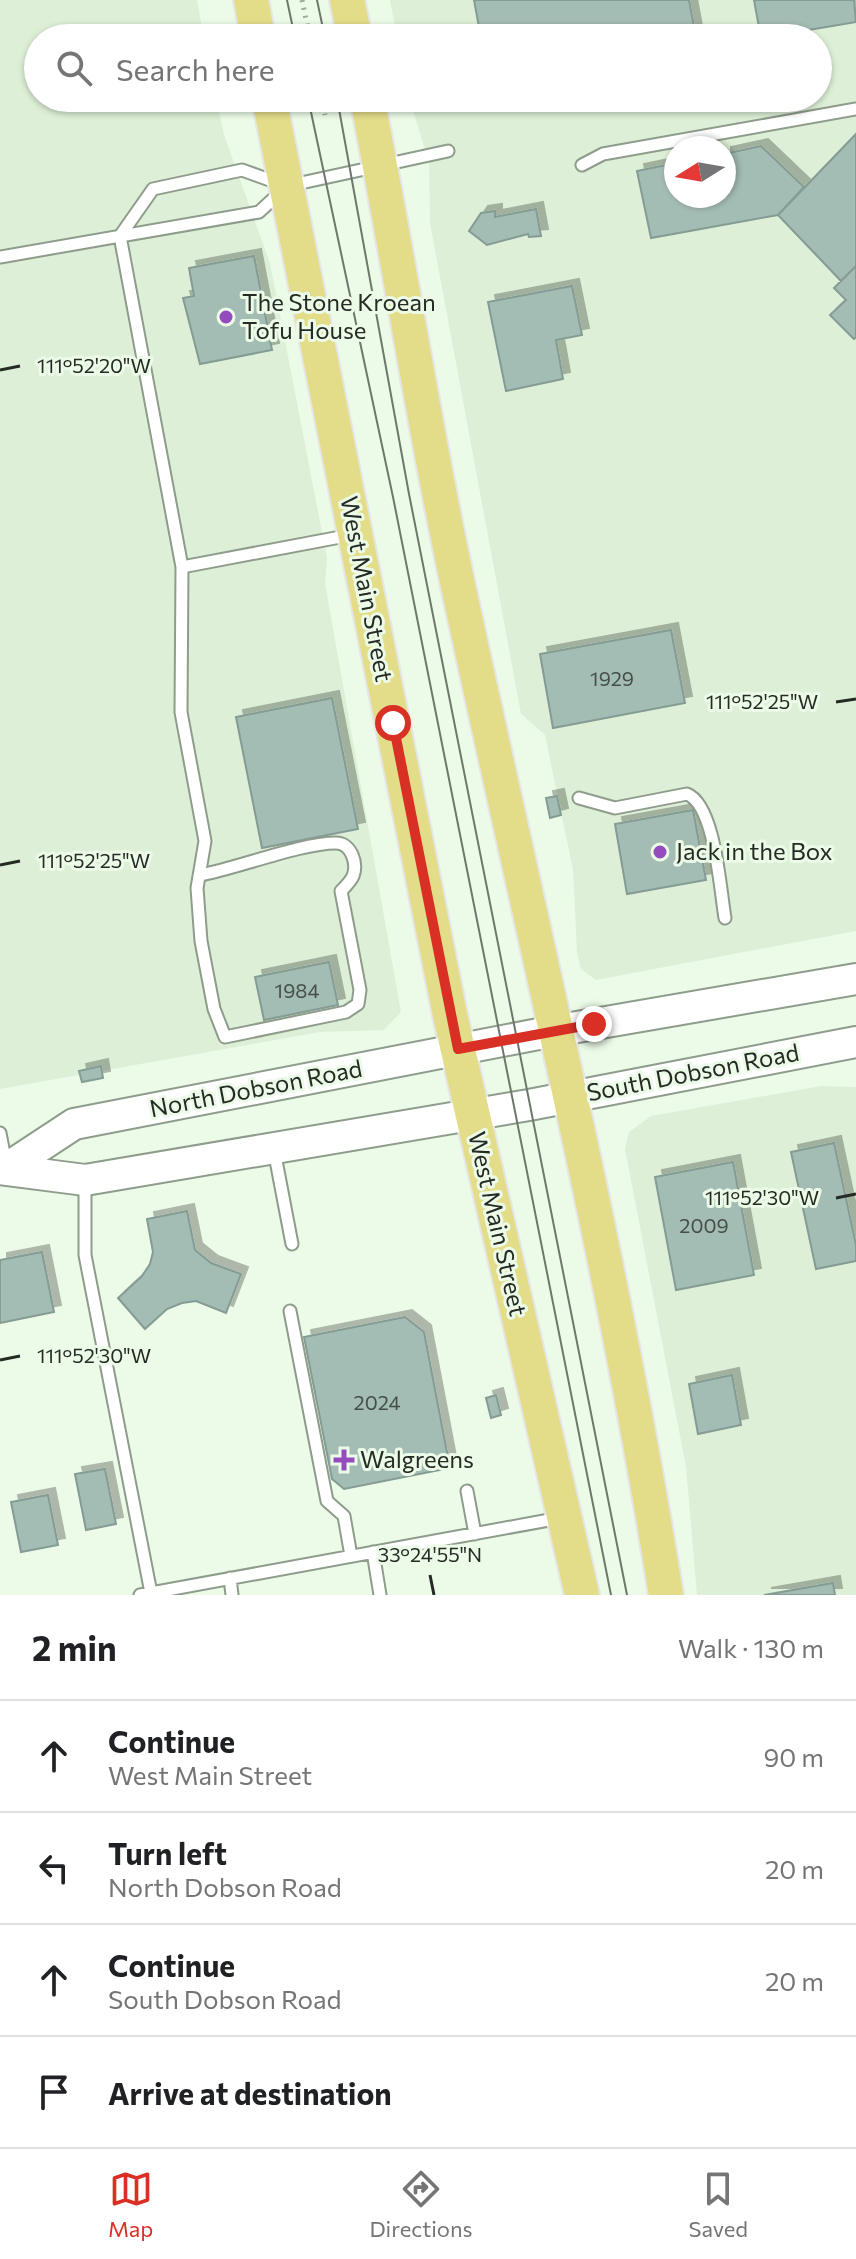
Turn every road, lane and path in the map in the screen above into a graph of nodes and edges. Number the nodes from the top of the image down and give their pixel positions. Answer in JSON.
{"nodes":[{"id":1,"x":251,"y":0,"type":"edge"},
{"id":2,"x":302,"y":0,"type":"edge"},
{"id":3,"x":347,"y":0,"type":"edge"},
{"id":4,"x":255,"y":24,"type":"edge"},
{"id":5,"x":307,"y":24,"type":"edge"},
{"id":6,"x":352,"y":24,"type":"edge"},
{"id":7,"x":856,"y":109,"type":"edge"},
{"id":8,"x":272,"y":112,"type":"edge"},
{"id":9,"x":324,"y":112,"type":"edge"},
{"id":10,"x":370,"y":112,"type":"edge"},
{"id":11,"x":325,"y":115,"type":"dead end"},
{"id":12,"x":448,"y":151,"type":"dead end"},
{"id":13,"x":381,"y":164,"type":"junction"},
{"id":14,"x":582,"y":165,"type":"dead end"},
{"id":15,"x":287,"y":186,"type":"junction"},
{"id":16,"x":120,"y":236,"type":"junction"},
{"id":17,"x":0,"y":257,"type":"edge"},
{"id":18,"x":355,"y":534,"type":"junction"},
{"id":19,"x":182,"y":567,"type":"junction"},
{"id":20,"x":579,"y":798,"type":"dead end"},
{"id":21,"x":200,"y":875,"type":"junction"},
{"id":22,"x":725,"y":918,"type":"dead end"},
{"id":23,"x":856,"y":979,"type":"edge"},
{"id":24,"x":554,"y":1031,"type":"junction"},
{"id":25,"x":856,"y":1042,"type":"edge"},
{"id":26,"x":458,"y":1049,"type":"junction"},
{"id":27,"x":569,"y":1097,"type":"junction"},
{"id":28,"x":472,"y":1115,"type":"junction"},
{"id":29,"x":0,"y":1133,"type":"edge"},
{"id":30,"x":274,"y":1149,"type":"junction"},
{"id":31,"x":3,"y":1169,"type":"edge"},
{"id":32,"x":85,"y":1180,"type":"junction"},
{"id":33,"x":292,"y":1244,"type":"dead end"},
{"id":34,"x":290,"y":1311,"type":"dead end"},
{"id":35,"x":467,"y":1491,"type":"dead end"},
{"id":36,"x":564,"y":1517,"type":"junction"},
{"id":37,"x":475,"y":1534,"type":"junction"},
{"id":38,"x":373,"y":1552,"type":"junction"},
{"id":39,"x":351,"y":1556,"type":"junction"},
{"id":40,"x":230,"y":1578,"type":"junction"},
{"id":41,"x":146,"y":1594,"type":"edge"},
{"id":42,"x":232,"y":1595,"type":"edge"},
{"id":43,"x":380,"y":1595,"type":"edge"},
{"id":44,"x":582,"y":1595,"type":"edge"},
{"id":45,"x":666,"y":1595,"type":"edge"}],
"edges":[{"from":1,"to":4,"type":"main road"},
{"from":2,"to":5,"type":"path"},
{"from":3,"to":6,"type":"main road"},
{"from":7,"to":14,"type":"lane"},
{"from":8,"to":15,"type":"main road","name":"West Main Street"},
{"from":9,"to":11,"type":"path"},
{"from":10,"to":13,"type":"main road"},
{"from":12,"to":13,"type":"lane"},
{"from":13,"to":15,"type":"lane"},
{"from":13,"to":24,"type":"main road"},
{"from":15,"to":16,"type":"lane"},
{"from":15,"to":16,"type":"lane"},
{"from":15,"to":18,"type":"main road","name":"West Main Street"},
{"from":16,"to":17,"type":"lane"},
{"from":16,"to":19,"type":"lane"},
{"from":18,"to":19,"type":"lane"},
{"from":18,"to":26,"type":"main road","name":"West Main Street"},
{"from":19,"to":21,"type":"lane"},
{"from":20,"to":22,"type":"lane"},
{"from":21,"to":21,"type":"lane"},
{"from":23,"to":24,"type":"main road"},
{"from":24,"to":26,"type":"main road","name":"North Dobson Road"},
{"from":24,"to":27,"type":"main road"},
{"from":25,"to":27,"type":"main road","name":"South Dobson Road"},
{"from":26,"to":28,"type":"main road","name":"West Main Street"},
{"from":26,"to":31,"type":"main road","name":"North Dobson Road"},
{"from":27,"to":28,"type":"main road","name":"South Dobson Road"},
{"from":27,"to":45,"type":"main road"},
{"from":28,"to":30,"type":"main road"},
{"from":28,"to":36,"type":"main road","name":"West Main Street"},
{"from":29,"to":31,"type":"lane"},
{"from":30,"to":32,"type":"main road"},
{"from":30,"to":33,"type":"lane"},
{"from":31,"to":32,"type":"main road"},
{"from":32,"to":41,"type":"lane"},
{"from":34,"to":39,"type":"lane"},
{"from":35,"to":37,"type":"lane"},
{"from":36,"to":37,"type":"lane"},
{"from":36,"to":44,"type":"main road","name":"West Main Street"},
{"from":37,"to":38,"type":"lane"},
{"from":38,"to":39,"type":"lane"},
{"from":38,"to":43,"type":"lane"},
{"from":39,"to":40,"type":"lane"},
{"from":40,"to":41,"type":"lane"},
{"from":40,"to":42,"type":"lane"}]}
